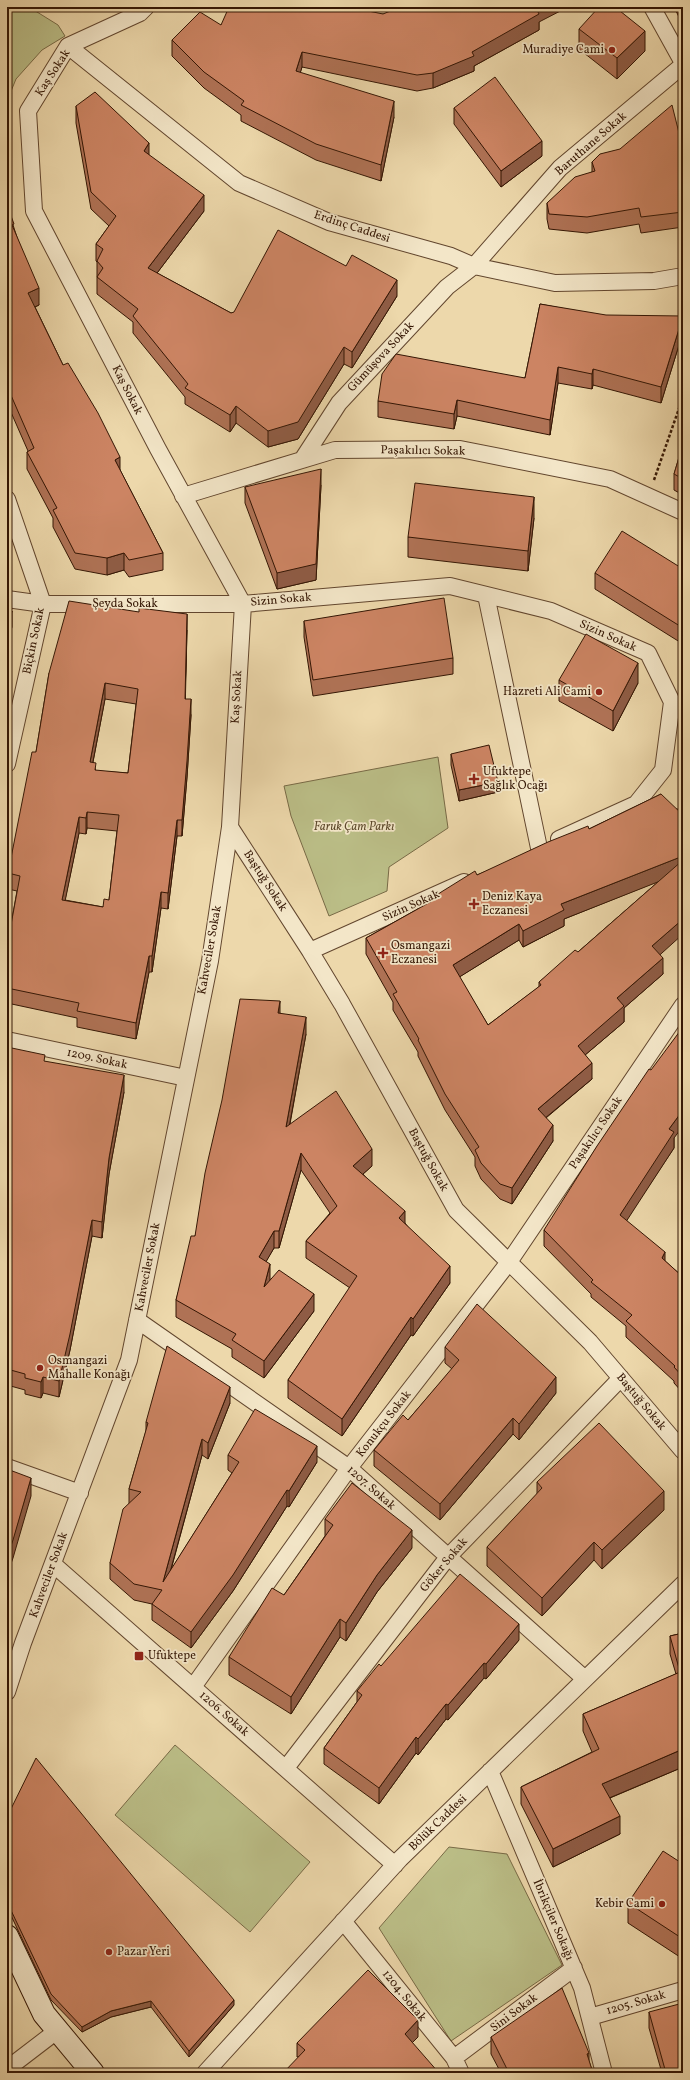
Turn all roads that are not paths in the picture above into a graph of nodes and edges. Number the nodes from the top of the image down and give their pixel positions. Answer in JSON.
{"nodes":[{"id":1,"x":146,"y":7,"type":"edge"},
{"id":2,"x":652,"y":7,"type":"edge"},
{"id":3,"x":68,"y":46,"type":"junction"},
{"id":4,"x":683,"y":64,"type":"edge"},
{"id":5,"x":474,"y":266,"type":"junction"},
{"id":6,"x":683,"y":276,"type":"edge"},
{"id":7,"x":302,"y":460,"type":"junction"},
{"id":8,"x":183,"y":496,"type":"junction"},
{"id":9,"x":7,"y":499,"type":"edge"},
{"id":10,"x":683,"y":512,"type":"edge"},
{"id":11,"x":486,"y":595,"type":"junction"},
{"id":12,"x":7,"y":599,"type":"edge"},
{"id":13,"x":43,"y":604,"type":"junction"},
{"id":14,"x":243,"y":604,"type":"junction"},
{"id":15,"x":7,"y":764,"type":"edge"},
{"id":16,"x":230,"y":827,"type":"junction"},
{"id":17,"x":475,"y":877,"type":"edge"},
{"id":18,"x":310,"y":951,"type":"junction"},
{"id":19,"x":683,"y":1005,"type":"edge"},
{"id":20,"x":7,"y":1040,"type":"edge"},
{"id":21,"x":186,"y":1078,"type":"junction"},
{"id":22,"x":509,"y":1262,"type":"junction"},
{"id":23,"x":138,"y":1320,"type":"junction"},
{"id":24,"x":620,"y":1378,"type":"junction"},
{"id":25,"x":683,"y":1451,"type":"edge"},
{"id":26,"x":7,"y":1467,"type":"edge"},
{"id":27,"x":349,"y":1468,"type":"junction"},
{"id":28,"x":80,"y":1492,"type":"junction"},
{"id":29,"x":448,"y":1557,"type":"junction"},
{"id":30,"x":53,"y":1564,"type":"junction"},
{"id":31,"x":683,"y":1584,"type":"edge"},
{"id":32,"x":585,"y":1680,"type":"junction"},
{"id":33,"x":193,"y":1687,"type":"junction"},
{"id":34,"x":7,"y":1692,"type":"edge"},
{"id":35,"x":286,"y":1768,"type":"junction"},
{"id":36,"x":490,"y":1771,"type":"junction"},
{"id":37,"x":395,"y":1865,"type":"junction"},
{"id":38,"x":344,"y":1921,"type":"junction"},
{"id":39,"x":7,"y":1936,"type":"edge"},
{"id":40,"x":574,"y":1968,"type":"junction"},
{"id":41,"x":683,"y":1990,"type":"edge"},
{"id":42,"x":590,"y":2017,"type":"junction"},
{"id":43,"x":58,"y":2030,"type":"junction"},
{"id":44,"x":454,"y":2058,"type":"junction"},
{"id":45,"x":7,"y":2069,"type":"edge"},
{"id":46,"x":92,"y":2073,"type":"edge"},
{"id":47,"x":205,"y":2073,"type":"edge"},
{"id":48,"x":461,"y":2073,"type":"edge"},
{"id":49,"x":604,"y":2073,"type":"edge"}],
"edges":[{"from":1,"to":3,"type":"street","name":"Kaş Sokak"},
{"from":2,"to":4,"type":"street"},
{"from":3,"to":5,"type":"street","name":"Erdinç Caddesi"},
{"from":3,"to":8,"type":"street","name":"Kaş Sokak"},
{"from":4,"to":5,"type":"street","name":"Baruthane Sokak"},
{"from":5,"to":6,"type":"street","name":"Erdinç Caddesi"},
{"from":5,"to":7,"type":"street","name":"Gümüşova Sokak"},
{"from":7,"to":8,"type":"street","name":"Paşakılıcı Sokak"},
{"from":7,"to":10,"type":"street","name":"Paşakılıcı Sokak"},
{"from":8,"to":14,"type":"street","name":"Kaş Sokak"},
{"from":9,"to":13,"type":"street","name":"Biçkin Sokak"},
{"from":11,"to":11,"type":"street","name":"Sizin Sokak"},
{"from":11,"to":14,"type":"street","name":"Sizin Sokak"},
{"from":12,"to":13,"type":"street","name":"Şeyda Sokak"},
{"from":13,"to":14,"type":"street","name":"Şeyda Sokak"},
{"from":13,"to":15,"type":"street","name":"Biçkin Sokak"},
{"from":14,"to":16,"type":"street","name":"Kaş Sokak"},
{"from":16,"to":18,"type":"street","name":"Baştuğ Sokak"},
{"from":16,"to":21,"type":"street","name":"Kahveciler Sokak"},
{"from":17,"to":18,"type":"street","name":"Sizin Sokak"},
{"from":18,"to":22,"type":"street","name":"Baştuğ Sokak"},
{"from":19,"to":22,"type":"street","name":"Paşakılıcı Sokak"},
{"from":20,"to":21,"type":"street","name":"1209. Sokak"},
{"from":21,"to":23,"type":"street","name":"Kahveciler Sokak"},
{"from":22,"to":24,"type":"street","name":"Baştuğ Sokak"},
{"from":22,"to":27,"type":"street","name":"Konukçu Sokak"},
{"from":23,"to":27,"type":"street","name":"1207. Sokak"},
{"from":23,"to":28,"type":"street","name":"Kahveciler Sokak"},
{"from":24,"to":25,"type":"street","name":"Baştuğ Sokak"},
{"from":24,"to":29,"type":"street","name":"Göker Sokak"},
{"from":26,"to":28,"type":"street"},
{"from":27,"to":29,"type":"street","name":"1207. Sokak"},
{"from":27,"to":33,"type":"street","name":"Konukçu Sokak"},
{"from":28,"to":30,"type":"street","name":"Kahveciler Sokak"},
{"from":29,"to":32,"type":"street","name":"1207. Sokak"},
{"from":29,"to":35,"type":"street","name":"Göker Sokak"},
{"from":30,"to":33,"type":"street","name":"1206. Sokak"},
{"from":30,"to":34,"type":"street","name":"Kahveciler Sokak"},
{"from":31,"to":32,"type":"street","name":"Bölük Caddesi"},
{"from":32,"to":36,"type":"street","name":"Bölük Caddesi"},
{"from":33,"to":35,"type":"street","name":"1206. Sokak"},
{"from":35,"to":37,"type":"street","name":"1206. Sokak"},
{"from":36,"to":37,"type":"street","name":"Bölük Caddesi"},
{"from":36,"to":40,"type":"street","name":"İbrikçiler Sokağı"},
{"from":37,"to":38,"type":"street","name":"Bölük Caddesi"},
{"from":38,"to":44,"type":"street","name":"1204. Sokak"},
{"from":38,"to":47,"type":"street","name":"Bölük Caddesi"},
{"from":39,"to":43,"type":"main road"},
{"from":40,"to":42,"type":"street","name":"İbrikçiler Sokağı"},
{"from":40,"to":44,"type":"street","name":"Sini Sokak"},
{"from":41,"to":42,"type":"street","name":"1205. Sokak"},
{"from":42,"to":49,"type":"street","name":"İbrikçiler Sokağı"},
{"from":43,"to":45,"type":"street"},
{"from":43,"to":46,"type":"main road"},
{"from":44,"to":48,"type":"street","name":"1204. Sokak"}]}
